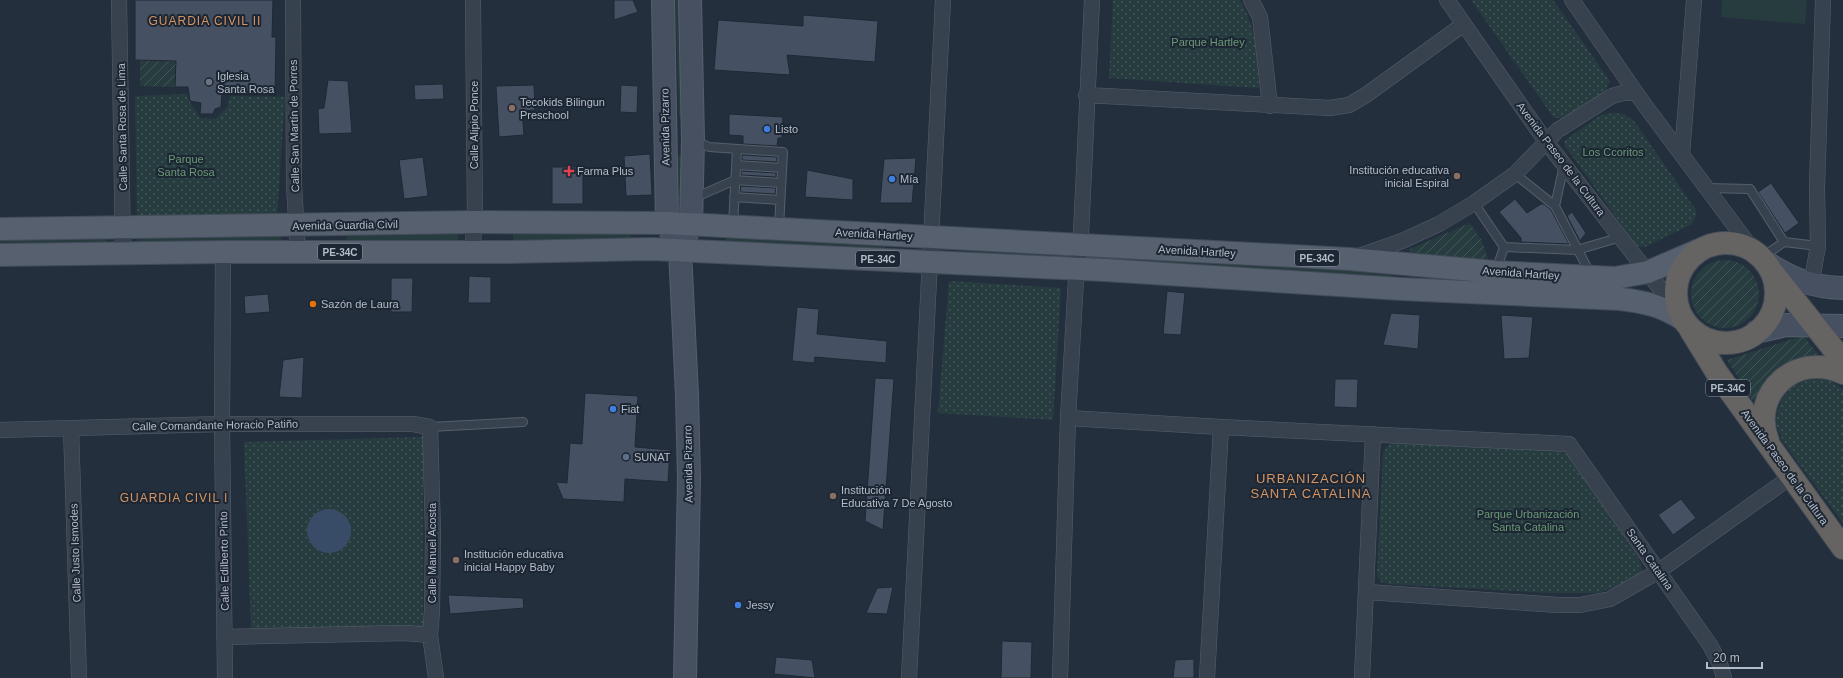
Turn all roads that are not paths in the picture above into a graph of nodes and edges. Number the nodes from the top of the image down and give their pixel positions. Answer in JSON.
{"nodes":[{"id":1,"x":119,"y":0,"type":"edge"},
{"id":2,"x":293,"y":0,"type":"edge"},
{"id":3,"x":473,"y":0,"type":"edge"},
{"id":4,"x":663,"y":0,"type":"edge"},
{"id":5,"x":690,"y":0,"type":"edge"},
{"id":6,"x":943,"y":0,"type":"edge"},
{"id":7,"x":1092,"y":0,"type":"edge"},
{"id":8,"x":1251,"y":0,"type":"edge"},
{"id":9,"x":1447,"y":0,"type":"edge"},
{"id":10,"x":1572,"y":0,"type":"edge"},
{"id":11,"x":1694,"y":0,"type":"edge"},
{"id":12,"x":1823,"y":0,"type":"edge"},
{"id":13,"x":1464,"y":24,"type":"junction"},
{"id":14,"x":1636,"y":93,"type":"junction"},
{"id":15,"x":1086,"y":94,"type":"junction"},
{"id":16,"x":1270,"y":106,"type":"junction"},
{"id":17,"x":693,"y":140,"type":"junction"},
{"id":18,"x":1547,"y":143,"type":"junction"},
{"id":19,"x":737,"y":149,"type":"junction"},
{"id":20,"x":1682,"y":155,"type":"junction"},
{"id":21,"x":1564,"y":164,"type":"junction"},
{"id":22,"x":736,"y":165,"type":"junction"},
{"id":23,"x":782,"y":168,"type":"junction"},
{"id":24,"x":1516,"y":174,"type":"junction"},
{"id":25,"x":735,"y":180,"type":"junction"},
{"id":26,"x":781,"y":183,"type":"junction"},
{"id":27,"x":1707,"y":188,"type":"junction"},
{"id":28,"x":734,"y":197,"type":"junction"},
{"id":29,"x":691,"y":199,"type":"junction"},
{"id":30,"x":780,"y":200,"type":"junction"},
{"id":31,"x":1474,"y":203,"type":"junction"},
{"id":32,"x":1556,"y":206,"type":"junction"},
{"id":33,"x":475,"y":222,"type":"junction"},
{"id":34,"x":667,"y":223,"type":"junction"},
{"id":35,"x":691,"y":224,"type":"junction"},
{"id":36,"x":295,"y":225,"type":"junction"},
{"id":37,"x":733,"y":226,"type":"junction"},
{"id":38,"x":124,"y":227,"type":"junction"},
{"id":39,"x":779,"y":228,"type":"junction"},
{"id":40,"x":0,"y":229,"type":"edge"},
{"id":41,"x":1621,"y":237,"type":"junction"},
{"id":42,"x":930,"y":238,"type":"junction"},
{"id":43,"x":1784,"y":242,"type":"junction"},
{"id":44,"x":1080,"y":245,"type":"junction"},
{"id":45,"x":1818,"y":246,"type":"junction"},
{"id":46,"x":1504,"y":247,"type":"junction"},
{"id":47,"x":680,"y":250,"type":"junction"},
{"id":48,"x":1577,"y":250,"type":"junction"},
{"id":49,"x":1699,"y":250,"type":"junction"},
{"id":50,"x":472,"y":251,"type":"junction"},
{"id":51,"x":223,"y":252,"type":"junction"},
{"id":52,"x":298,"y":252,"type":"junction"},
{"id":53,"x":123,"y":253,"type":"junction"},
{"id":54,"x":0,"y":255,"type":"edge"},
{"id":55,"x":1349,"y":260,"type":"junction"},
{"id":56,"x":1762,"y":260,"type":"junction"},
{"id":57,"x":930,"y":261,"type":"junction"},
{"id":58,"x":1077,"y":269,"type":"junction"},
{"id":59,"x":1496,"y":272,"type":"junction"},
{"id":60,"x":1648,"y":272,"type":"junction"},
{"id":61,"x":1592,"y":278,"type":"junction"},
{"id":62,"x":1811,"y":285,"type":"junction"},
{"id":63,"x":1843,"y":288,"type":"edge"},
{"id":64,"x":1684,"y":320,"type":"junction"},
{"id":65,"x":1813,"y":325,"type":"junction"},
{"id":66,"x":1843,"y":326,"type":"edge"},
{"id":67,"x":1756,"y":332,"type":"junction"},
{"id":68,"x":1843,"y":361,"type":"edge"},
{"id":69,"x":1843,"y":373,"type":"edge"},
{"id":70,"x":1068,"y":418,"type":"junction"},
{"id":71,"x":523,"y":422,"type":"dead end"},
{"id":72,"x":222,"y":424,"type":"junction"},
{"id":73,"x":430,"y":427,"type":"junction"},
{"id":74,"x":1221,"y":427,"type":"junction"},
{"id":75,"x":71,"y":428,"type":"junction"},
{"id":76,"x":0,"y":430,"type":"edge"},
{"id":77,"x":1373,"y":434,"type":"junction"},
{"id":78,"x":1771,"y":448,"type":"junction"},
{"id":79,"x":1792,"y":476,"type":"junction"},
{"id":80,"x":1843,"y":548,"type":"edge"},
{"id":81,"x":1659,"y":571,"type":"junction"},
{"id":82,"x":1367,"y":592,"type":"junction"},
{"id":83,"x":430,"y":635,"type":"junction"},
{"id":84,"x":224,"y":637,"type":"junction"},
{"id":85,"x":79,"y":678,"type":"edge"},
{"id":86,"x":225,"y":678,"type":"edge"},
{"id":87,"x":436,"y":678,"type":"edge"},
{"id":88,"x":685,"y":678,"type":"edge"},
{"id":89,"x":909,"y":678,"type":"edge"},
{"id":90,"x":1060,"y":678,"type":"edge"},
{"id":91,"x":1207,"y":678,"type":"edge"},
{"id":92,"x":1362,"y":678,"type":"edge"},
{"id":93,"x":1724,"y":678,"type":"edge"}],
"edges":[{"from":1,"to":38,"type":"street","name":"Calle Santa Rosa de Lima"},
{"from":2,"to":36,"type":"street","name":"Calle San Martín de Porres"},
{"from":3,"to":33,"type":"street","name":"Calle Alipio Ponce"},
{"from":4,"to":34,"type":"main road","name":"Avenida Pizarro"},
{"from":5,"to":17,"type":"main road","name":"Avenida Pizarro"},
{"from":6,"to":42,"type":"street"},
{"from":7,"to":15,"type":"street"},
{"from":8,"to":16,"type":"street"},
{"from":9,"to":13,"type":"street","name":"Avenida Paseo de la Cultura"},
{"from":10,"to":14,"type":"street"},
{"from":11,"to":20,"type":"street"},
{"from":12,"to":45,"type":"street"},
{"from":13,"to":16,"type":"street"},
{"from":13,"to":18,"type":"street","name":"Avenida Paseo de la Cultura"},
{"from":14,"to":18,"type":"street"},
{"from":14,"to":20,"type":"street"},
{"from":15,"to":16,"type":"street"},
{"from":15,"to":44,"type":"street"},
{"from":17,"to":19,"type":"lane"},
{"from":17,"to":29,"type":"main road","name":"Avenida Pizarro"},
{"from":18,"to":21,"type":"street","name":"Avenida Paseo de la Cultura"},
{"from":18,"to":24,"type":"street"},
{"from":19,"to":22,"type":"lane"},
{"from":19,"to":23,"type":"lane"},
{"from":20,"to":27,"type":"street"},
{"from":21,"to":32,"type":"lane"},
{"from":21,"to":41,"type":"street","name":"Avenida Paseo de la Cultura"},
{"from":22,"to":23,"type":"lane"},
{"from":22,"to":25,"type":"lane"},
{"from":23,"to":26,"type":"lane"},
{"from":24,"to":31,"type":"street"},
{"from":24,"to":32,"type":"lane"},
{"from":25,"to":26,"type":"lane"},
{"from":25,"to":28,"type":"lane"},
{"from":25,"to":29,"type":"lane"},
{"from":26,"to":30,"type":"lane"},
{"from":27,"to":43,"type":"lane"},
{"from":27,"to":56,"type":"street"},
{"from":28,"to":30,"type":"lane"},
{"from":28,"to":37,"type":"lane"},
{"from":29,"to":35,"type":"main road","name":"Avenida Pizarro"},
{"from":30,"to":39,"type":"lane"},
{"from":31,"to":46,"type":"lane"},
{"from":31,"to":55,"type":"street"},
{"from":32,"to":48,"type":"lane"},
{"from":33,"to":34,"type":"main road","name":"Avenida Guardia Civil","number":"PE-34C"},
{"from":33,"to":36,"type":"main road","name":"Avenida Guardia Civil","number":"PE-34C"},
{"from":33,"to":50,"type":"street","name":"Calle Alipio Ponce"},
{"from":34,"to":35,"type":"main road","name":"Avenida Guardia Civil","number":"PE-34C"},
{"from":34,"to":47,"type":"main road","name":"Avenida Pizarro"},
{"from":35,"to":37,"type":"main road","name":"Avenida Hartley","number":"PE-34C"},
{"from":35,"to":47,"type":"main road","name":"Avenida Pizarro"},
{"from":36,"to":38,"type":"main road","name":"Avenida Guardia Civil","number":"PE-34C"},
{"from":36,"to":52,"type":"street","name":"Calle San Martín de Porres"},
{"from":37,"to":39,"type":"main road","name":"Avenida Hartley","number":"PE-34C"},
{"from":38,"to":40,"type":"main road","name":"Avenida Guardia Civil","number":"PE-34C"},
{"from":38,"to":53,"type":"street","name":"Calle Santa Rosa de Lima"},
{"from":39,"to":42,"type":"main road","name":"Avenida Hartley","number":"PE-34C"},
{"from":41,"to":48,"type":"lane"},
{"from":41,"to":60,"type":"street","name":"Avenida Paseo de la Cultura"},
{"from":42,"to":44,"type":"main road","name":"Avenida Hartley","number":"PE-34C"},
{"from":42,"to":57,"type":"street"},
{"from":43,"to":45,"type":"lane"},
{"from":43,"to":56,"type":"lane"},
{"from":44,"to":55,"type":"main road","name":"Avenida Hartley","number":"PE-34C"},
{"from":44,"to":58,"type":"street"},
{"from":45,"to":62,"type":"street"},
{"from":46,"to":48,"type":"lane"},
{"from":46,"to":59,"type":"lane"},
{"from":47,"to":50,"type":"main road","number":"PE-34C"},
{"from":47,"to":57,"type":"main road","name":"Avenida Hartley","number":"PE-34C"},
{"from":47,"to":88,"type":"main road","name":"Avenida Pizarro"},
{"from":48,"to":61,"type":"lane"},
{"from":49,"to":56,"type":"highway","number":"PE-34C"},
{"from":49,"to":60,"type":"main road","name":"Avenida Hartley","number":"PE-34C"},
{"from":49,"to":64,"type":"highway","number":"PE-34C"},
{"from":50,"to":52,"type":"main road","number":"PE-34C"},
{"from":51,"to":52,"type":"main road","number":"PE-34C"},
{"from":51,"to":53,"type":"main road","number":"PE-34C"},
{"from":51,"to":72,"type":"street","name":"Calle Edilberto Pinto"},
{"from":53,"to":54,"type":"main road","number":"PE-34C"},
{"from":55,"to":59,"type":"main road","name":"Avenida Hartley","number":"PE-34C"},
{"from":56,"to":62,"type":"main road"},
{"from":56,"to":65,"type":"highway"},
{"from":56,"to":67,"type":"highway","number":"PE-34C"},
{"from":57,"to":58,"type":"main road","name":"Avenida Hartley","number":"PE-34C"},
{"from":57,"to":89,"type":"street"},
{"from":58,"to":64,"type":"main road","name":"Avenida Hartley","number":"PE-34C"},
{"from":58,"to":70,"type":"street"},
{"from":59,"to":61,"type":"main road","name":"Avenida Hartley","number":"PE-34C"},
{"from":60,"to":61,"type":"main road","name":"Avenida Hartley","number":"PE-34C"},
{"from":60,"to":64,"type":"street","name":"Avenida Paseo de la Cultura"},
{"from":62,"to":63,"type":"main road"},
{"from":64,"to":67,"type":"highway","number":"PE-34C"},
{"from":64,"to":78,"type":"highway","name":"Avenida Paseo de la Cultura","number":"PE-34C"},
{"from":65,"to":66,"type":"main road"},
{"from":65,"to":67,"type":"main road"},
{"from":65,"to":68,"type":"highway"},
{"from":69,"to":78,"type":"highway"},
{"from":70,"to":74,"type":"street"},
{"from":70,"to":90,"type":"street"},
{"from":71,"to":73,"type":"lane"},
{"from":72,"to":73,"type":"street","name":"Calle Comandante Horacio Patiño"},
{"from":72,"to":75,"type":"street","name":"Calle Comandante Horacio Patiño"},
{"from":72,"to":84,"type":"street","name":"Calle Edilberto Pinto"},
{"from":73,"to":83,"type":"street","name":"Calle Manuel Acosta"},
{"from":74,"to":77,"type":"street"},
{"from":74,"to":91,"type":"street"},
{"from":75,"to":76,"type":"street","name":"Calle Comandante Horacio Patiño"},
{"from":75,"to":85,"type":"street","name":"Calle Justo Ismodes"},
{"from":77,"to":81,"type":"street","name":"Santa Catalina"},
{"from":77,"to":82,"type":"street"},
{"from":78,"to":79,"type":"highway","name":"Avenida Paseo de la Cultura","number":"PE-34C"},
{"from":79,"to":80,"type":"highway","name":"Avenida Paseo de la Cultura","number":"PE-34C"},
{"from":79,"to":81,"type":"street"},
{"from":81,"to":82,"type":"street"},
{"from":81,"to":93,"type":"street","name":"Santa Catalina"},
{"from":82,"to":92,"type":"street"},
{"from":83,"to":84,"type":"street"},
{"from":83,"to":87,"type":"street","name":"Calle Manuel Acosta"},
{"from":84,"to":86,"type":"street","name":"Calle Edilberto Pinto"}]}
